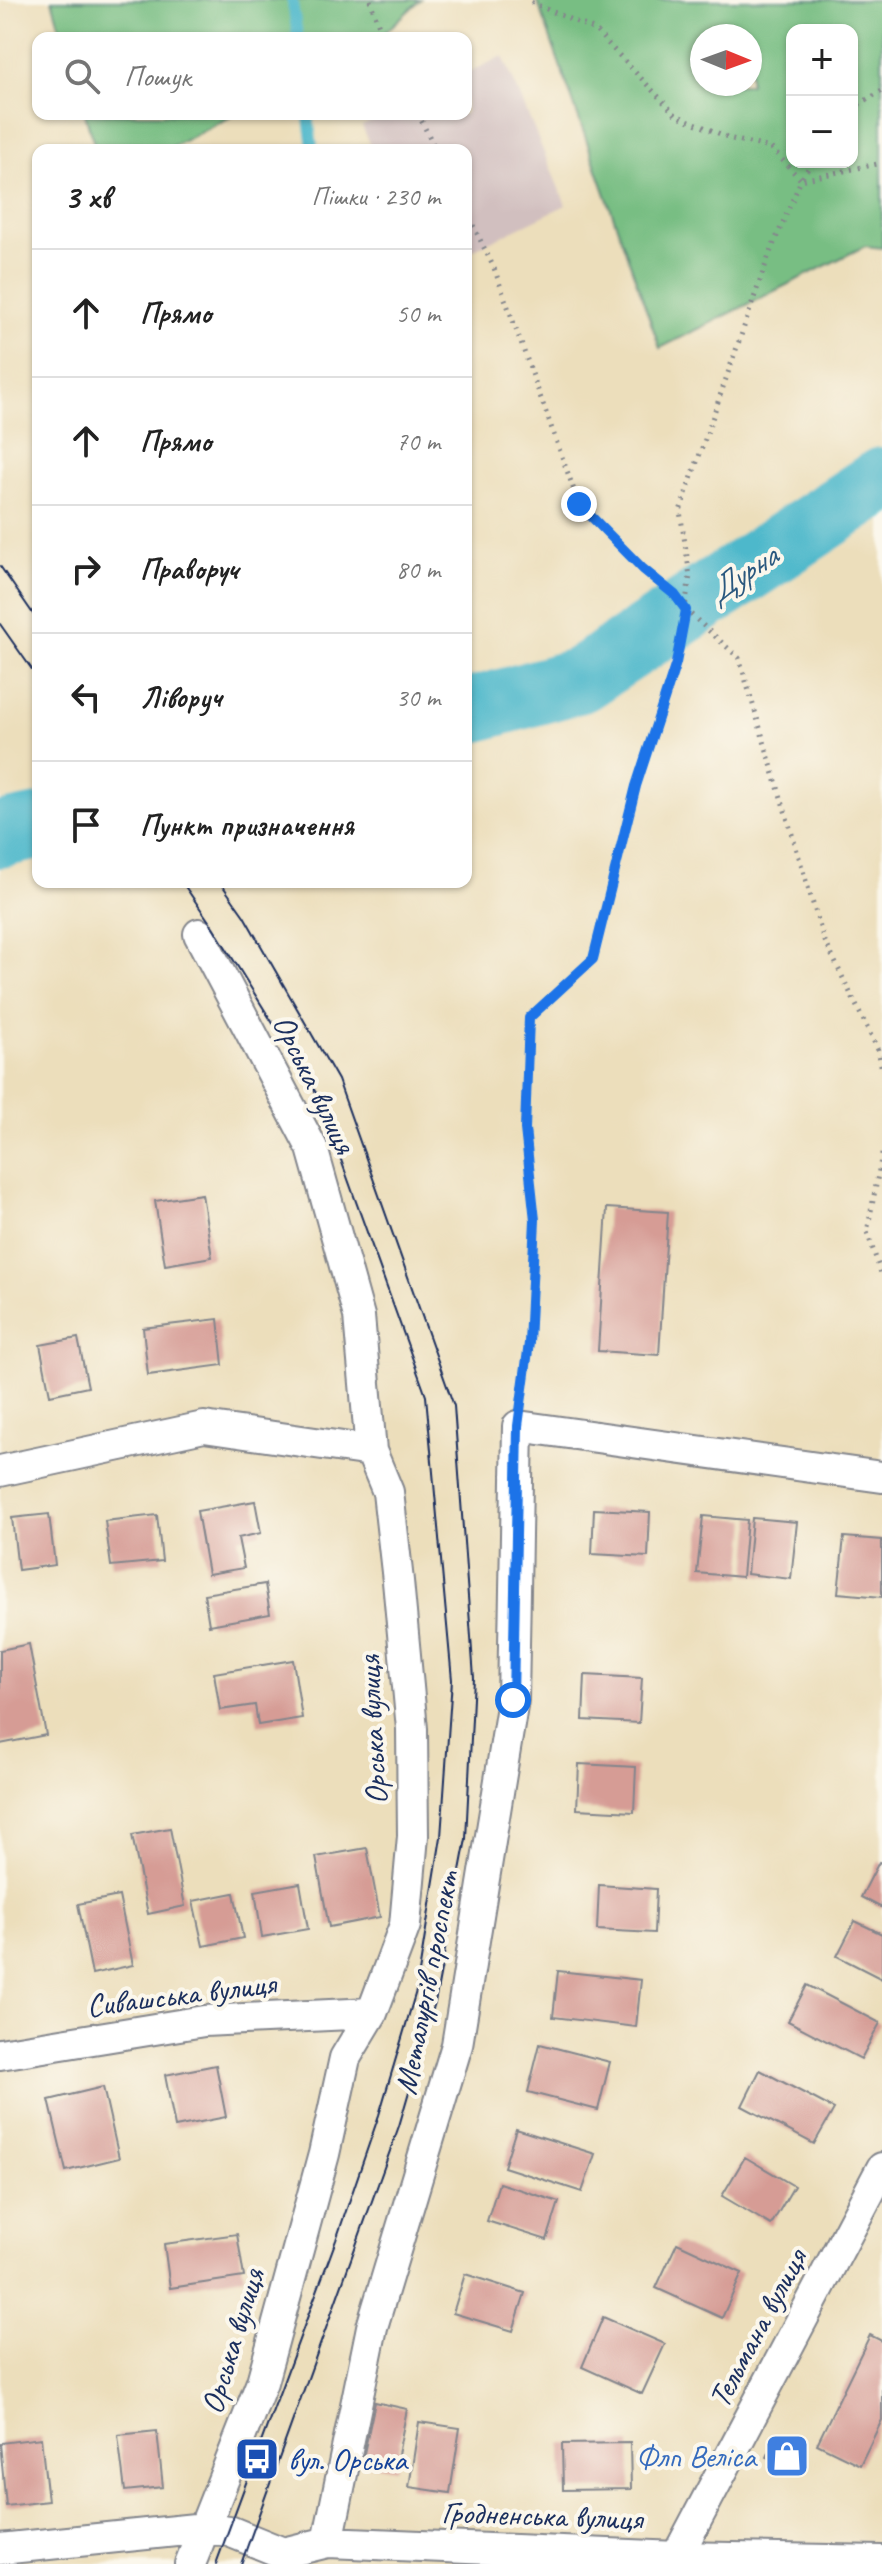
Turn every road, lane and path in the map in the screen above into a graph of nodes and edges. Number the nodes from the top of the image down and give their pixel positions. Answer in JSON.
{"nodes":[{"id":1,"x":370,"y":0,"type":"edge"},
{"id":2,"x":526,"y":0,"type":"edge"},
{"id":3,"x":381,"y":32,"type":"edge"},
{"id":4,"x":882,"y":91,"type":"edge"},
{"id":5,"x":858,"y":105,"type":"edge"},
{"id":6,"x":421,"y":120,"type":"edge"},
{"id":7,"x":433,"y":144,"type":"edge"},
{"id":8,"x":882,"y":163,"type":"edge"},
{"id":9,"x":808,"y":168,"type":"edge"},
{"id":10,"x":801,"y":180,"type":"junction"},
{"id":11,"x":472,"y":223,"type":"edge"},
{"id":12,"x":686,"y":610,"type":"junction"},
{"id":13,"x":199,"y":934,"type":"dead end"},
{"id":14,"x":882,"y":1070,"type":"edge"},
{"id":15,"x":882,"y":1154,"type":"edge"},
{"id":16,"x":882,"y":1276,"type":"edge"},
{"id":17,"x":518,"y":1426,"type":"junction"},
{"id":18,"x":371,"y":1451,"type":"junction"},
{"id":19,"x":0,"y":1471,"type":"edge"},
{"id":20,"x":882,"y":1477,"type":"edge"},
{"id":21,"x":372,"y":2013,"type":"junction"},
{"id":22,"x":0,"y":2054,"type":"edge"},
{"id":23,"x":882,"y":2168,"type":"edge"},
{"id":24,"x":205,"y":2528,"type":"junction"},
{"id":25,"x":328,"y":2542,"type":"junction"},
{"id":26,"x":0,"y":2549,"type":"edge"},
{"id":27,"x":281,"y":2558,"type":"edge"},
{"id":28,"x":675,"y":2560,"type":"edge"},
{"id":29,"x":882,"y":2561,"type":"edge"},
{"id":30,"x":190,"y":2564,"type":"edge"}],
"edges":[{"from":1,"to":3,"type":"path"},
{"from":2,"to":10,"type":"path"},
{"from":4,"to":5,"type":"path"},
{"from":6,"to":7,"type":"path"},
{"from":8,"to":10,"type":"path"},
{"from":9,"to":10,"type":"path"},
{"from":10,"to":12,"type":"path"},
{"from":11,"to":12,"type":"path"},
{"from":12,"to":14,"type":"path"},
{"from":12,"to":17,"type":"path"},
{"from":13,"to":18,"type":"street","name":"Орська вулиця"},
{"from":15,"to":16,"type":"path"},
{"from":17,"to":20,"type":"street"},
{"from":17,"to":25,"type":"street","name":"Металургів проспект"},
{"from":18,"to":19,"type":"street"},
{"from":18,"to":21,"type":"street","name":"Орська вулиця"},
{"from":21,"to":22,"type":"street","name":"Сивашська вулиця"},
{"from":21,"to":24,"type":"street","name":"Орська вулиця"},
{"from":23,"to":28,"type":"street","name":"Тельмана вулиця"},
{"from":24,"to":26,"type":"street"},
{"from":24,"to":27,"type":"street","name":"Гродненська вулиця"},
{"from":24,"to":30,"type":"street","name":"Орська вулиця"},
{"from":25,"to":27,"type":"street","name":"Гродненська вулиця"},
{"from":25,"to":28,"type":"street","name":"Гродненська вулиця"},
{"from":28,"to":29,"type":"street","name":"Гродненська вулиця"}]}
